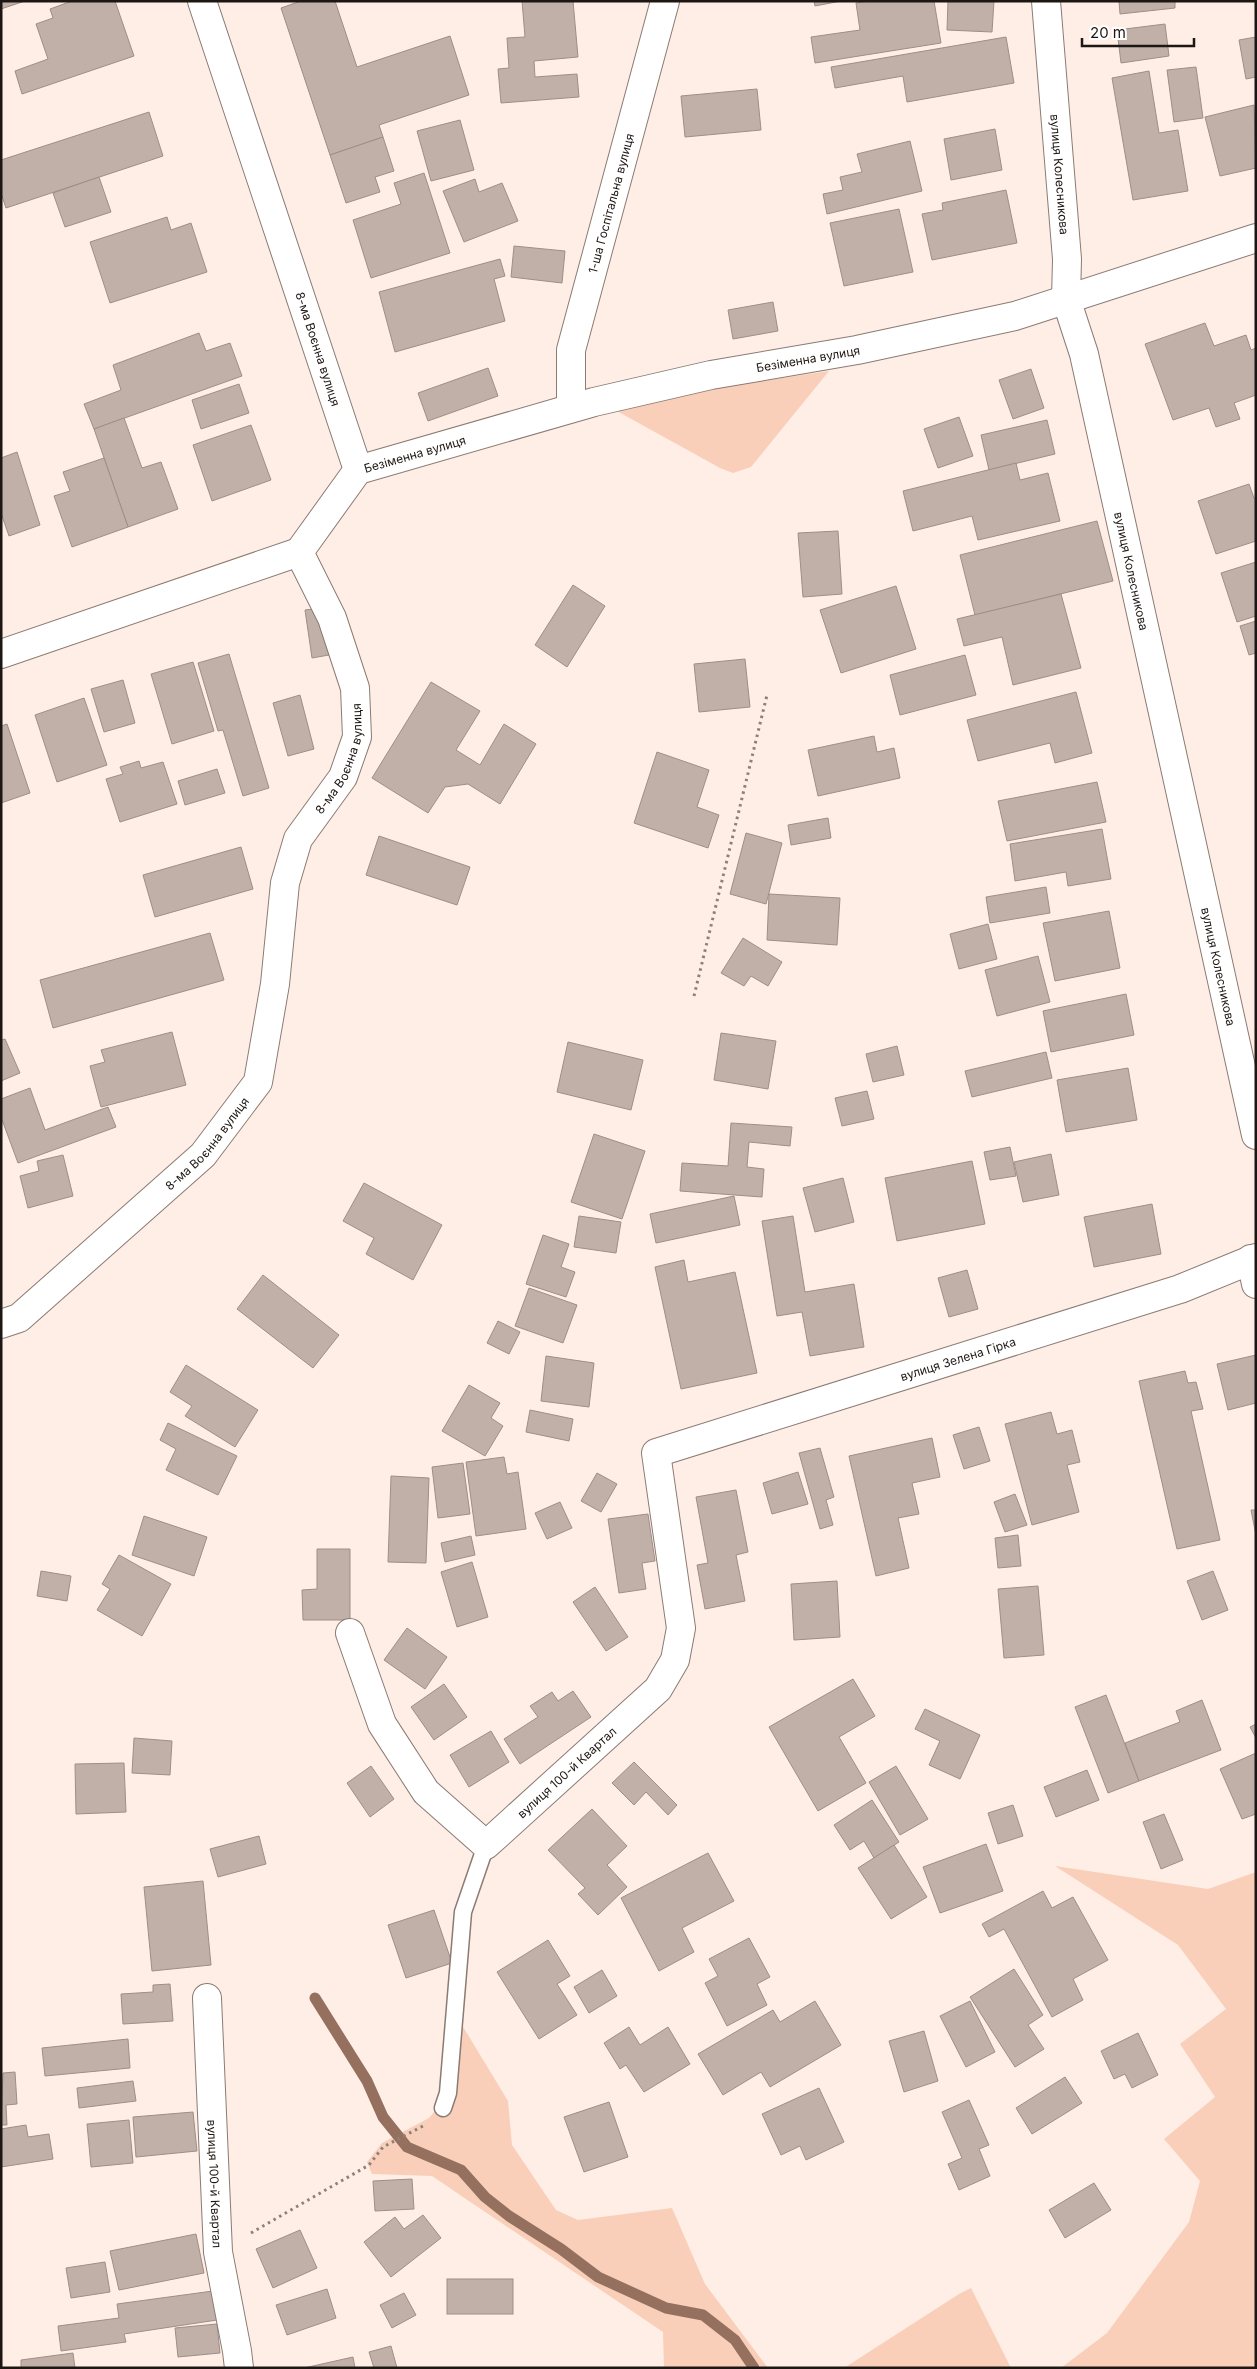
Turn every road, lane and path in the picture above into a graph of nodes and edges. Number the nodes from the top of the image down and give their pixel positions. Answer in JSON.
{"nodes":[{"id":1,"x":202,"y":1,"type":"edge"},
{"id":2,"x":665,"y":1,"type":"edge"},
{"id":3,"x":1046,"y":1,"type":"edge"},
{"id":4,"x":1256,"y":238,"type":"edge"},
{"id":5,"x":1066,"y":299,"type":"junction"},
{"id":6,"x":572,"y":408,"type":"junction"},
{"id":7,"x":358,"y":470,"type":"junction"},
{"id":8,"x":299,"y":552,"type":"junction"},
{"id":9,"x":1,"y":654,"type":"edge"},
{"id":10,"x":767,"y":694,"type":"dead end"},
{"id":11,"x":694,"y":996,"type":"dead end"},
{"id":12,"x":1256,"y":1135,"type":"edge"},
{"id":13,"x":1254,"y":1267,"type":"edge"},
{"id":14,"x":1,"y":1324,"type":"edge"},
{"id":15,"x":656,"y":1453,"type":"joint"},
{"id":16,"x":350,"y":1633,"type":"dead end"},
{"id":17,"x":486,"y":1845,"type":"junction"},
{"id":18,"x":207,"y":1998,"type":"dead end"},
{"id":19,"x":443,"y":2108,"type":"dead end"},
{"id":20,"x":408,"y":2134,"type":"dead end"},
{"id":21,"x":218,"y":2252,"type":"junction"},
{"id":22,"x":238,"y":2368,"type":"edge"}],
"edges":[{"from":1,"to":7,"type":"street","name":"8-ма Воєнна вулиця"},
{"from":2,"to":6,"type":"street","name":"1-ша Госпітальна вулиця"},
{"from":3,"to":5,"type":"street","name":"вулиця Колесникова"},
{"from":4,"to":5,"type":"street","name":"Безіменна вулиця"},
{"from":5,"to":6,"type":"street","name":"Безіменна вулиця"},
{"from":5,"to":12,"type":"street","name":"вулиця Колесникова"},
{"from":6,"to":7,"type":"street","name":"Безіменна вулиця"},
{"from":7,"to":8,"type":"street"},
{"from":8,"to":9,"type":"street"},
{"from":8,"to":14,"type":"street","name":"8-ма Воєнна вулиця"},
{"from":10,"to":11,"type":"path"},
{"from":13,"to":15,"type":"street","name":"вулиця Зелена Гірка"},
{"from":15,"to":17,"type":"street","name":"вулиця 100-й Квартал"},
{"from":16,"to":17,"type":"street"},
{"from":17,"to":19,"type":"lane"},
{"from":18,"to":21,"type":"street","name":"вулиця 100-й Квартал"},
{"from":20,"to":21,"type":"path"},
{"from":21,"to":22,"type":"street","name":"вулиця 100-й Квартал"}]}
